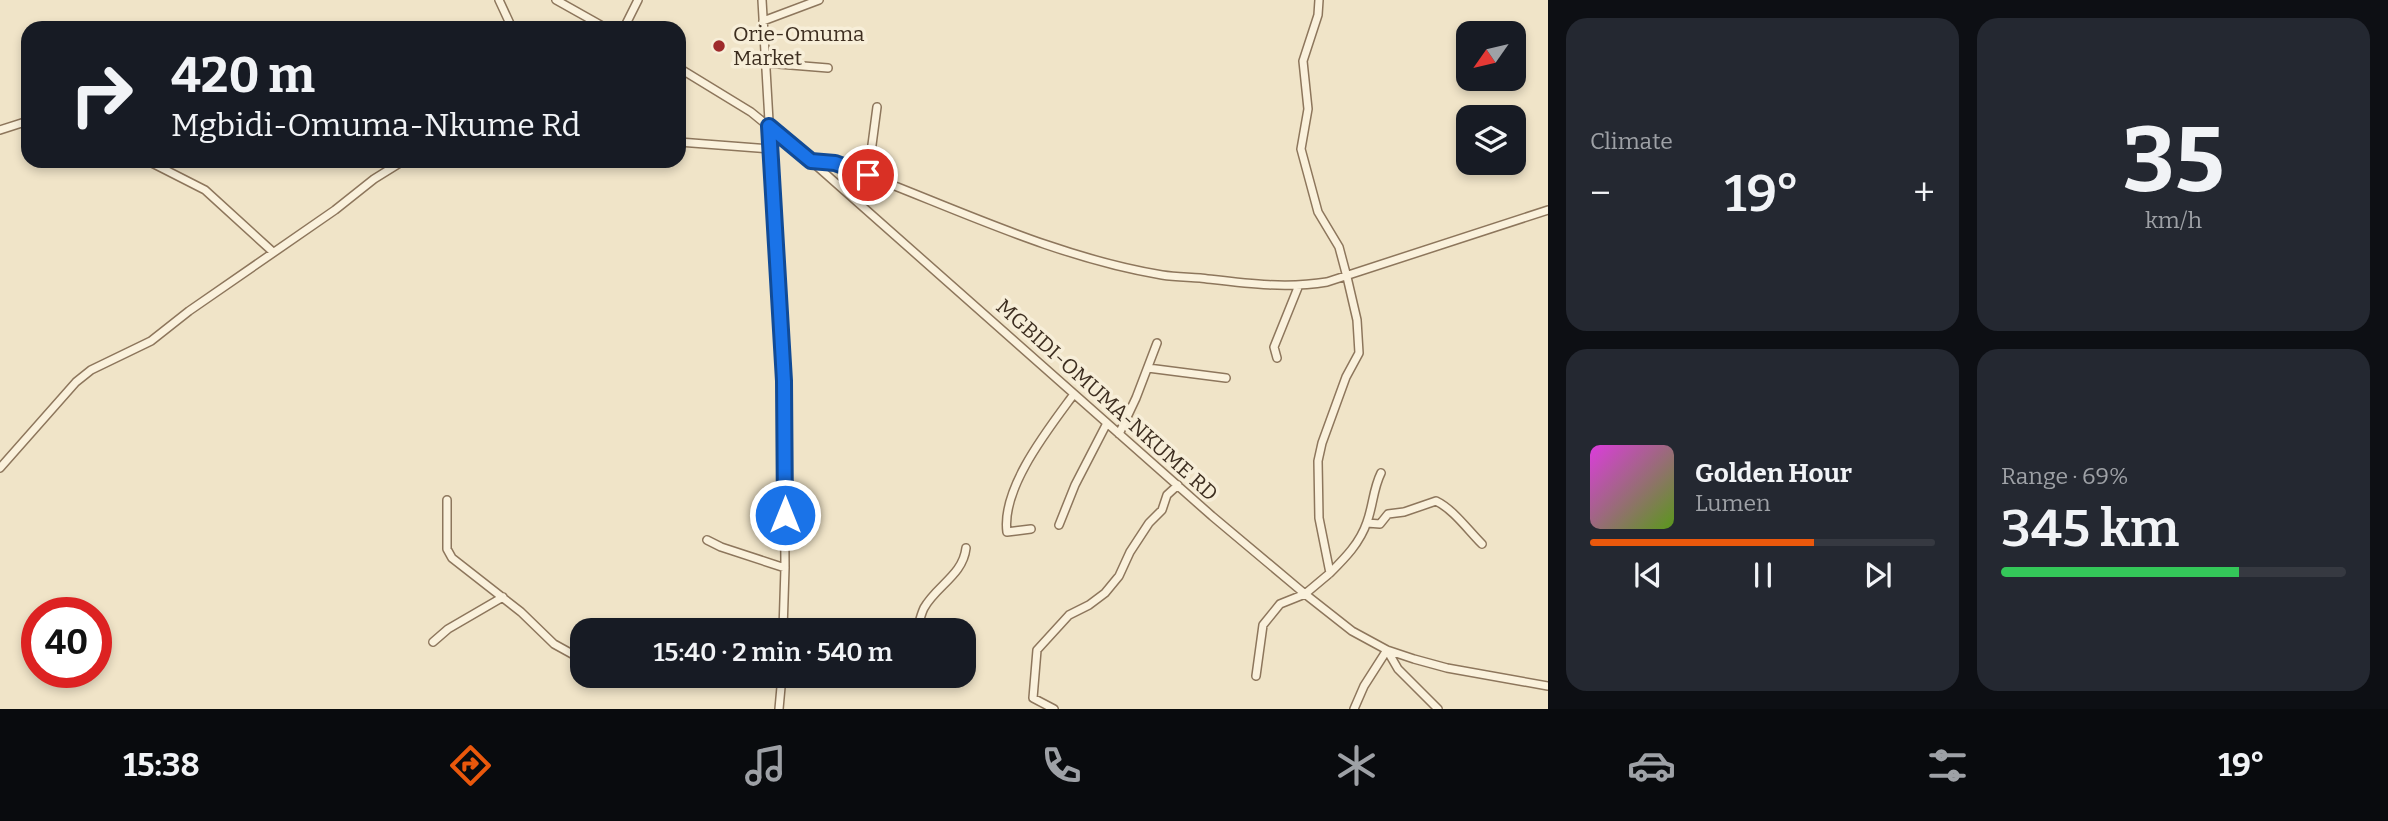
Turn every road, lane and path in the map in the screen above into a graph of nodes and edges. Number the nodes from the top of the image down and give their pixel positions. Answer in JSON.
{"nodes":[{"id":1,"x":499,"y":0,"type":"edge"},
{"id":2,"x":556,"y":0,"type":"edge"},
{"id":3,"x":638,"y":0,"type":"edge"},
{"id":4,"x":762,"y":0,"type":"edge"},
{"id":5,"x":820,"y":0,"type":"edge"},
{"id":6,"x":1319,"y":0,"type":"edge"},
{"id":7,"x":509,"y":21,"type":"edge"},
{"id":8,"x":594,"y":21,"type":"edge"},
{"id":9,"x":628,"y":21,"type":"edge"},
{"id":10,"x":763,"y":21,"type":"junction"},
{"id":11,"x":766,"y":63,"type":"junction"},
{"id":12,"x":828,"y":68,"type":"dead end"},
{"id":13,"x":686,"y":72,"type":"edge"},
{"id":14,"x":877,"y":107,"type":"dead end"},
{"id":15,"x":21,"y":123,"type":"edge"},
{"id":16,"x":769,"y":126,"type":"junction"},
{"id":17,"x":0,"y":130,"type":"edge"},
{"id":18,"x":686,"y":143,"type":"edge"},
{"id":19,"x":771,"y":149,"type":"junction"},
{"id":20,"x":811,"y":161,"type":"junction"},
{"id":21,"x":162,"y":168,"type":"edge"},
{"id":22,"x":392,"y":168,"type":"edge"},
{"id":23,"x":868,"y":175,"type":"junction"},
{"id":24,"x":1548,"y":211,"type":"edge"},
{"id":25,"x":273,"y":252,"type":"junction"},
{"id":26,"x":1347,"y":276,"type":"junction"},
{"id":27,"x":1299,"y":285,"type":"junction"},
{"id":28,"x":1157,"y":343,"type":"dead end"},
{"id":29,"x":1277,"y":358,"type":"dead end"},
{"id":30,"x":1147,"y":368,"type":"junction"},
{"id":31,"x":1226,"y":378,"type":"dead end"},
{"id":32,"x":1074,"y":394,"type":"junction"},
{"id":33,"x":1107,"y":423,"type":"junction"},
{"id":34,"x":1119,"y":433,"type":"junction"},
{"id":35,"x":0,"y":468,"type":"edge"},
{"id":36,"x":1381,"y":473,"type":"dead end"},
{"id":37,"x":1178,"y":485,"type":"junction"},
{"id":38,"x":447,"y":499,"type":"dead end"},
{"id":39,"x":1367,"y":523,"type":"junction"},
{"id":40,"x":1059,"y":526,"type":"dead end"},
{"id":41,"x":1031,"y":529,"type":"dead end"},
{"id":42,"x":707,"y":540,"type":"dead end"},
{"id":43,"x":1482,"y":544,"type":"dead end"},
{"id":44,"x":966,"y":548,"type":"dead end"},
{"id":45,"x":785,"y":568,"type":"junction"},
{"id":46,"x":1330,"y":573,"type":"junction"},
{"id":47,"x":1305,"y":594,"type":"junction"},
{"id":48,"x":503,"y":597,"type":"junction"},
{"id":49,"x":783,"y":618,"type":"edge"},
{"id":50,"x":921,"y":618,"type":"edge"},
{"id":51,"x":433,"y":642,"type":"dead end"},
{"id":52,"x":1387,"y":650,"type":"junction"},
{"id":53,"x":570,"y":653,"type":"edge"},
{"id":54,"x":1256,"y":676,"type":"dead end"},
{"id":55,"x":1548,"y":686,"type":"edge"},
{"id":56,"x":781,"y":688,"type":"edge"},
{"id":57,"x":779,"y":709,"type":"edge"},
{"id":58,"x":1054,"y":709,"type":"edge"},
{"id":59,"x":1354,"y":709,"type":"edge"},
{"id":60,"x":1438,"y":709,"type":"edge"}],
"edges":[{"from":1,"to":7,"type":"street"},
{"from":2,"to":8,"type":"street"},
{"from":3,"to":9,"type":"street"},
{"from":4,"to":10,"type":"street"},
{"from":5,"to":10,"type":"street"},
{"from":6,"to":26,"type":"street"},
{"from":10,"to":11,"type":"street"},
{"from":11,"to":12,"type":"street"},
{"from":11,"to":16,"type":"street"},
{"from":13,"to":16,"type":"street","name":"MGBIDI-OMUMA-NKUME RD"},
{"from":14,"to":23,"type":"street"},
{"from":15,"to":17,"type":"street"},
{"from":16,"to":19,"type":"street"},
{"from":16,"to":20,"type":"street","name":"MGBIDI-OMUMA-NKUME RD"},
{"from":18,"to":19,"type":"street"},
{"from":19,"to":45,"type":"street"},
{"from":20,"to":23,"type":"street"},
{"from":20,"to":32,"type":"street","name":"MGBIDI-OMUMA-NKUME RD"},
{"from":21,"to":25,"type":"street"},
{"from":22,"to":25,"type":"street"},
{"from":23,"to":27,"type":"street"},
{"from":24,"to":26,"type":"street"},
{"from":25,"to":35,"type":"street"},
{"from":26,"to":27,"type":"street"},
{"from":26,"to":46,"type":"street"},
{"from":27,"to":29,"type":"street"},
{"from":28,"to":30,"type":"street"},
{"from":30,"to":31,"type":"street"},
{"from":30,"to":34,"type":"street"},
{"from":32,"to":33,"type":"street","name":"MGBIDI-OMUMA-NKUME RD"},
{"from":32,"to":41,"type":"street"},
{"from":33,"to":34,"type":"street","name":"MGBIDI-OMUMA-NKUME RD"},
{"from":33,"to":40,"type":"street"},
{"from":34,"to":37,"type":"street","name":"MGBIDI-OMUMA-NKUME RD"},
{"from":36,"to":39,"type":"street"},
{"from":37,"to":47,"type":"street","name":"MGBIDI-OMUMA-NKUME RD"},
{"from":37,"to":58,"type":"street"},
{"from":38,"to":48,"type":"street"},
{"from":39,"to":43,"type":"street"},
{"from":39,"to":46,"type":"street"},
{"from":42,"to":45,"type":"street"},
{"from":44,"to":50,"type":"street"},
{"from":45,"to":49,"type":"street"},
{"from":46,"to":47,"type":"street"},
{"from":47,"to":52,"type":"street","name":"MGBIDI-OMUMA-NKUME RD"},
{"from":47,"to":54,"type":"street"},
{"from":48,"to":51,"type":"street"},
{"from":48,"to":53,"type":"street"},
{"from":52,"to":55,"type":"street","name":"MGBIDI-OMUMA-NKUME RD"},
{"from":52,"to":59,"type":"street"},
{"from":52,"to":60,"type":"street"},
{"from":56,"to":57,"type":"street"}]}
